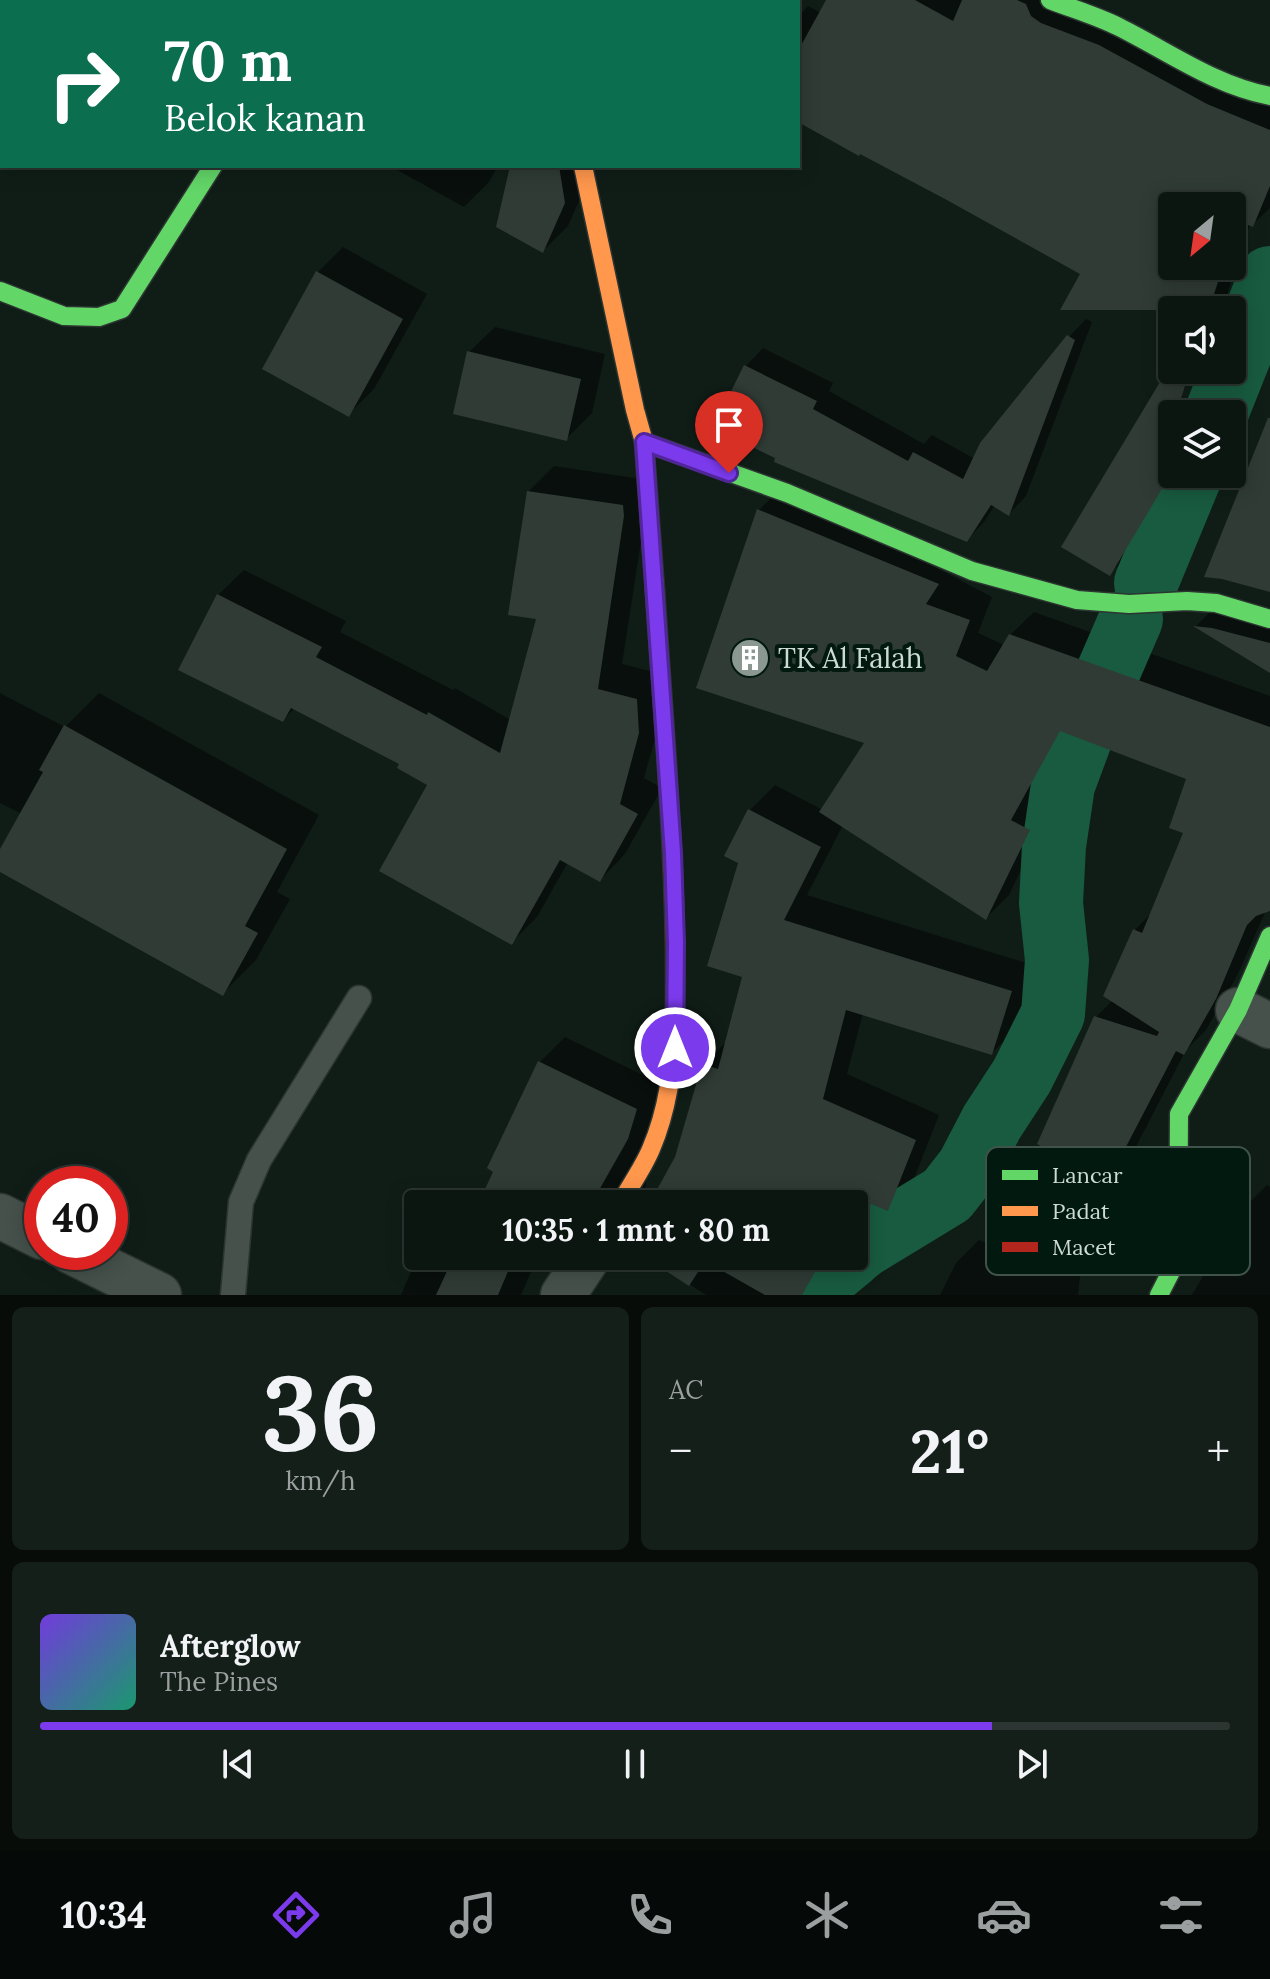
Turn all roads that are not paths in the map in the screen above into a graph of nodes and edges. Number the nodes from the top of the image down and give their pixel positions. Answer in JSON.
{"nodes":[{"id":1,"x":1050,"y":0,"type":"edge"},
{"id":2,"x":1270,"y":96,"type":"edge"},
{"id":3,"x":212,"y":168,"type":"edge"},
{"id":4,"x":583,"y":168,"type":"edge"},
{"id":5,"x":0,"y":291,"type":"edge"},
{"id":6,"x":644,"y":442,"type":"junction"},
{"id":7,"x":1270,"y":619,"type":"edge"},
{"id":8,"x":1270,"y":936,"type":"edge"},
{"id":9,"x":359,"y":998,"type":"dead end"},
{"id":10,"x":1254,"y":1018,"type":"edge"},
{"id":11,"x":1179,"y":1147,"type":"edge"},
{"id":12,"x":628,"y":1190,"type":"edge"},
{"id":13,"x":0,"y":1216,"type":"edge"},
{"id":14,"x":24,"y":1228,"type":"edge"},
{"id":15,"x":108,"y":1270,"type":"edge"},
{"id":16,"x":580,"y":1270,"type":"edge"},
{"id":17,"x":1169,"y":1275,"type":"edge"},
{"id":18,"x":159,"y":1295,"type":"edge"},
{"id":19,"x":233,"y":1295,"type":"edge"},
{"id":20,"x":563,"y":1295,"type":"edge"},
{"id":21,"x":1159,"y":1295,"type":"edge"}],
"edges":[{"from":1,"to":2,"type":"street"},
{"from":3,"to":5,"type":"street"},
{"from":4,"to":6,"type":"street"},
{"from":6,"to":7,"type":"street"},
{"from":6,"to":12,"type":"street"},
{"from":8,"to":10,"type":"street"},
{"from":9,"to":19,"type":"lane"},
{"from":10,"to":11,"type":"street"},
{"from":13,"to":14,"type":"street"},
{"from":15,"to":18,"type":"street"},
{"from":16,"to":20,"type":"street"},
{"from":17,"to":21,"type":"street"}]}
